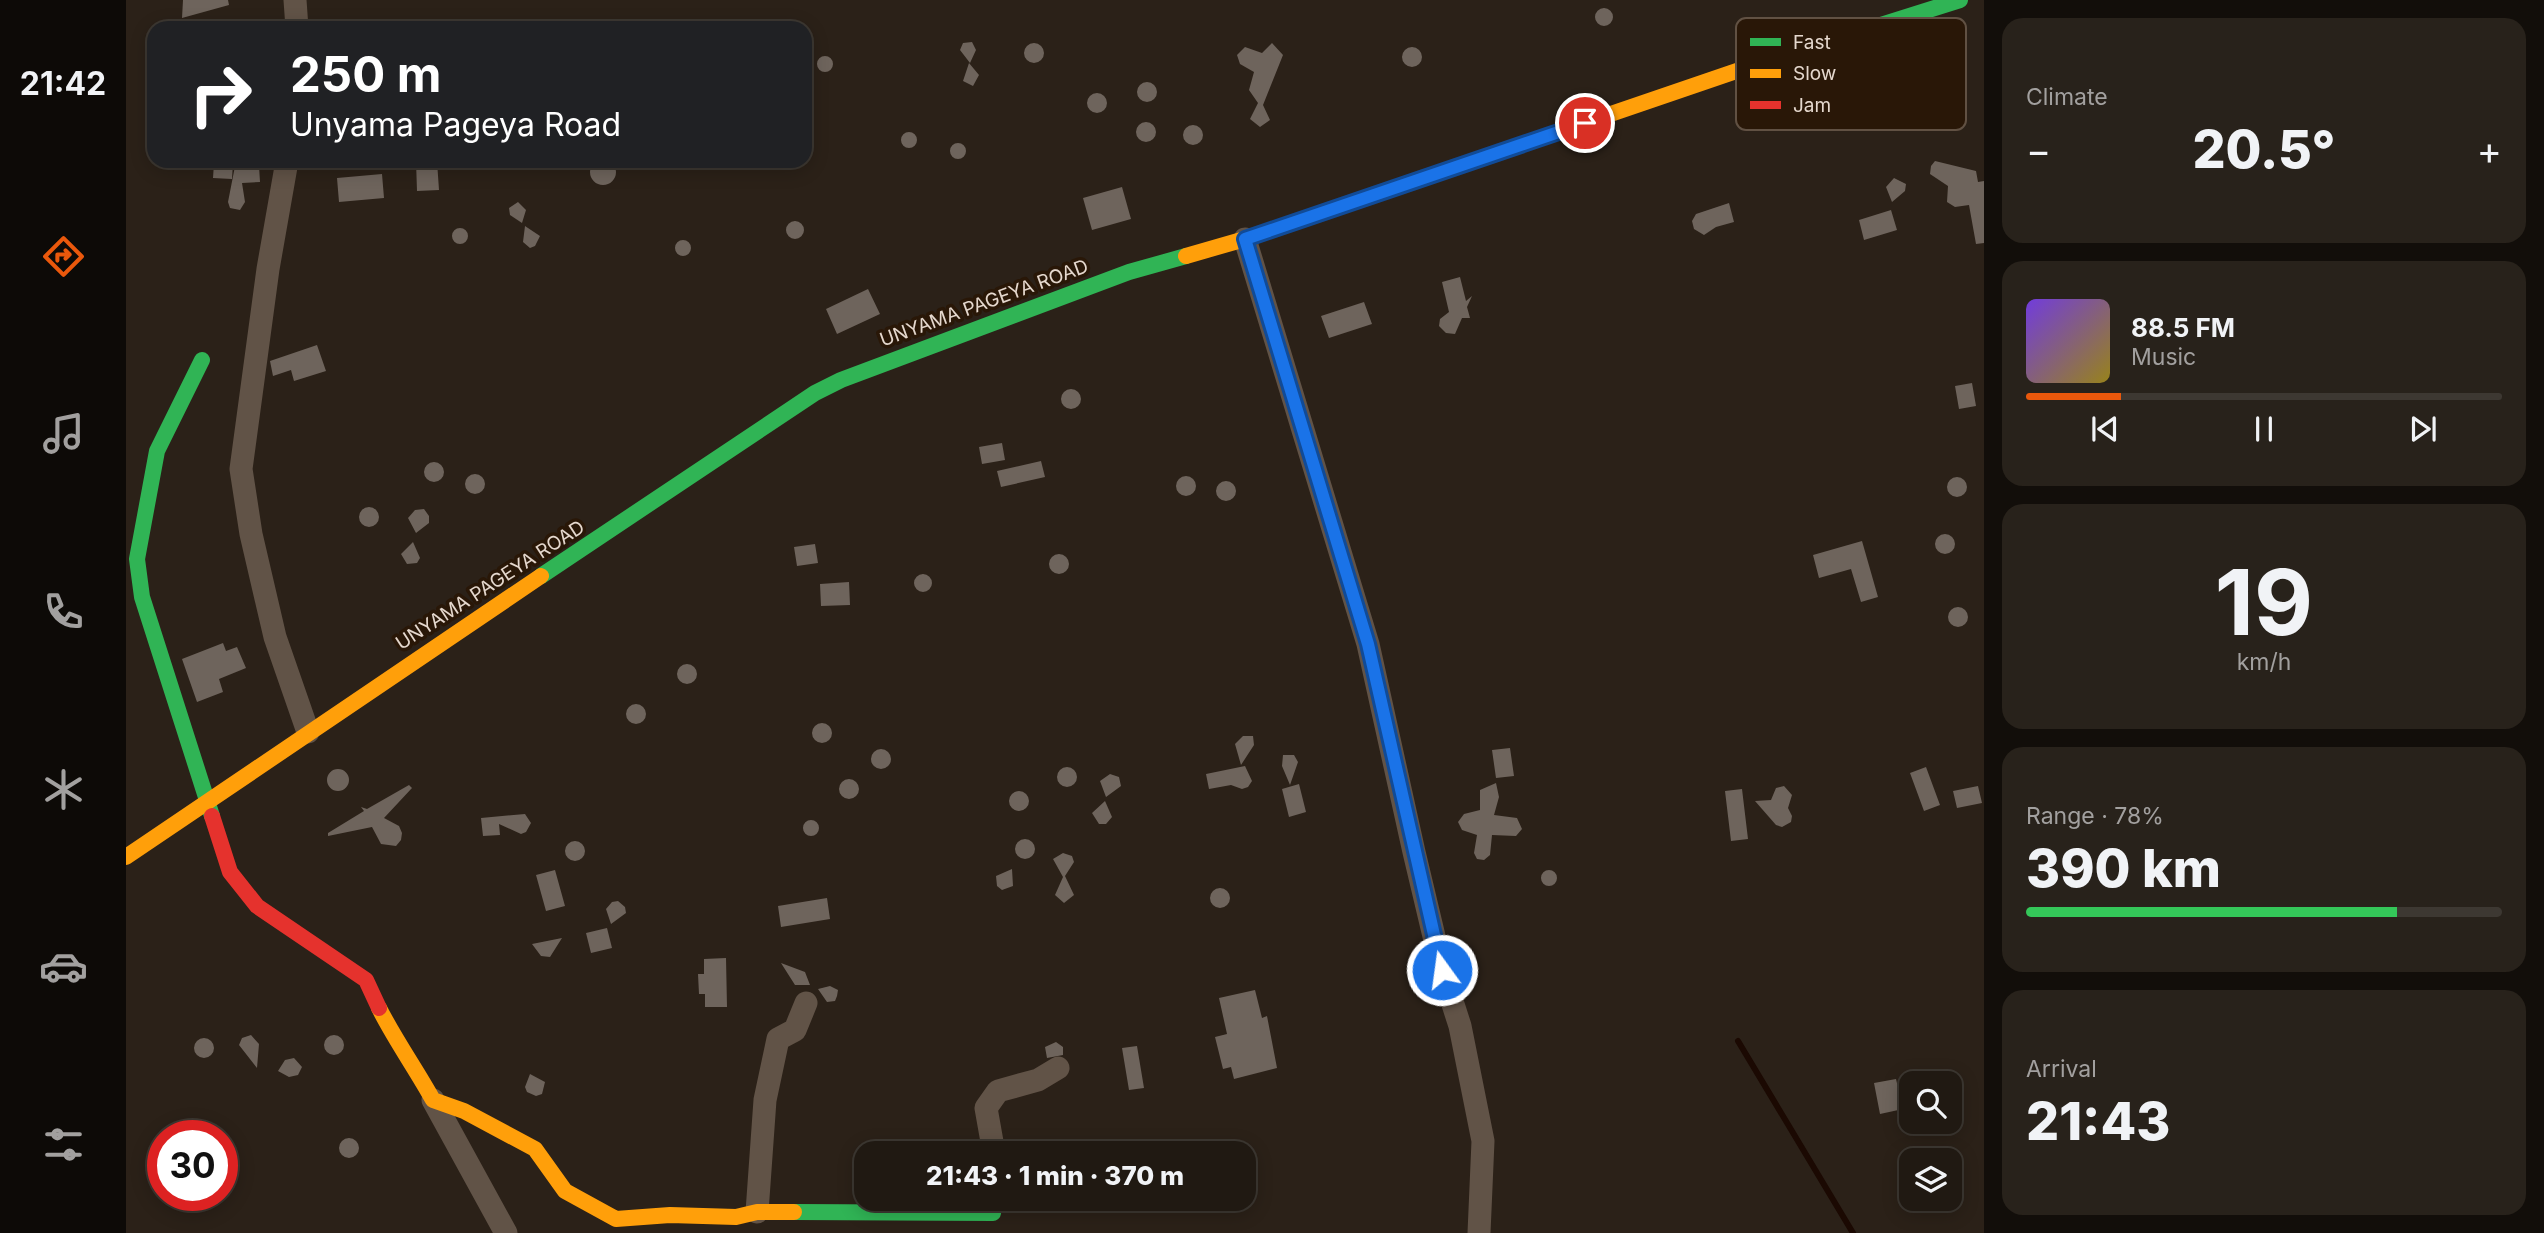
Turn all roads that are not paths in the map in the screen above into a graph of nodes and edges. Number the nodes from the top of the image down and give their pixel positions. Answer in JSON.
{"nodes":[{"id":1,"x":295,"y":0,"type":"edge"},
{"id":2,"x":1960,"y":0,"type":"edge"},
{"id":3,"x":1899,"y":18,"type":"edge"},
{"id":4,"x":296,"y":21,"type":"edge"},
{"id":5,"x":1736,"y":71,"type":"edge"},
{"id":6,"x":286,"y":168,"type":"edge"},
{"id":7,"x":1245,"y":239,"type":"junction"},
{"id":8,"x":202,"y":360,"type":"dead end"},
{"id":9,"x":308,"y":732,"type":"junction"},
{"id":10,"x":208,"y":799,"type":"junction"},
{"id":11,"x":126,"y":857,"type":"edge"},
{"id":12,"x":806,"y":1003,"type":"dead end"},
{"id":13,"x":1058,"y":1068,"type":"dead end"},
{"id":14,"x":433,"y":1100,"type":"junction"},
{"id":15,"x":992,"y":1141,"type":"edge"},
{"id":16,"x":757,"y":1212,"type":"junction"},
{"id":17,"x":995,"y":1215,"type":"edge"},
{"id":18,"x":506,"y":1233,"type":"edge"},
{"id":19,"x":1479,"y":1233,"type":"edge"}],
"edges":[{"from":1,"to":4,"type":"street"},
{"from":2,"to":3,"type":"street","name":"UNYAMA PAGEYA ROAD"},
{"from":5,"to":7,"type":"street","name":"UNYAMA PAGEYA ROAD"},
{"from":6,"to":9,"type":"street"},
{"from":7,"to":9,"type":"street","name":"UNYAMA PAGEYA ROAD"},
{"from":7,"to":19,"type":"street"},
{"from":8,"to":10,"type":"street"},
{"from":9,"to":10,"type":"street","name":"UNYAMA PAGEYA ROAD"},
{"from":10,"to":11,"type":"street","name":"UNYAMA PAGEYA ROAD"},
{"from":10,"to":14,"type":"street"},
{"from":12,"to":16,"type":"street"},
{"from":13,"to":15,"type":"street"},
{"from":14,"to":16,"type":"street"},
{"from":14,"to":18,"type":"street"},
{"from":16,"to":17,"type":"street"}]}
